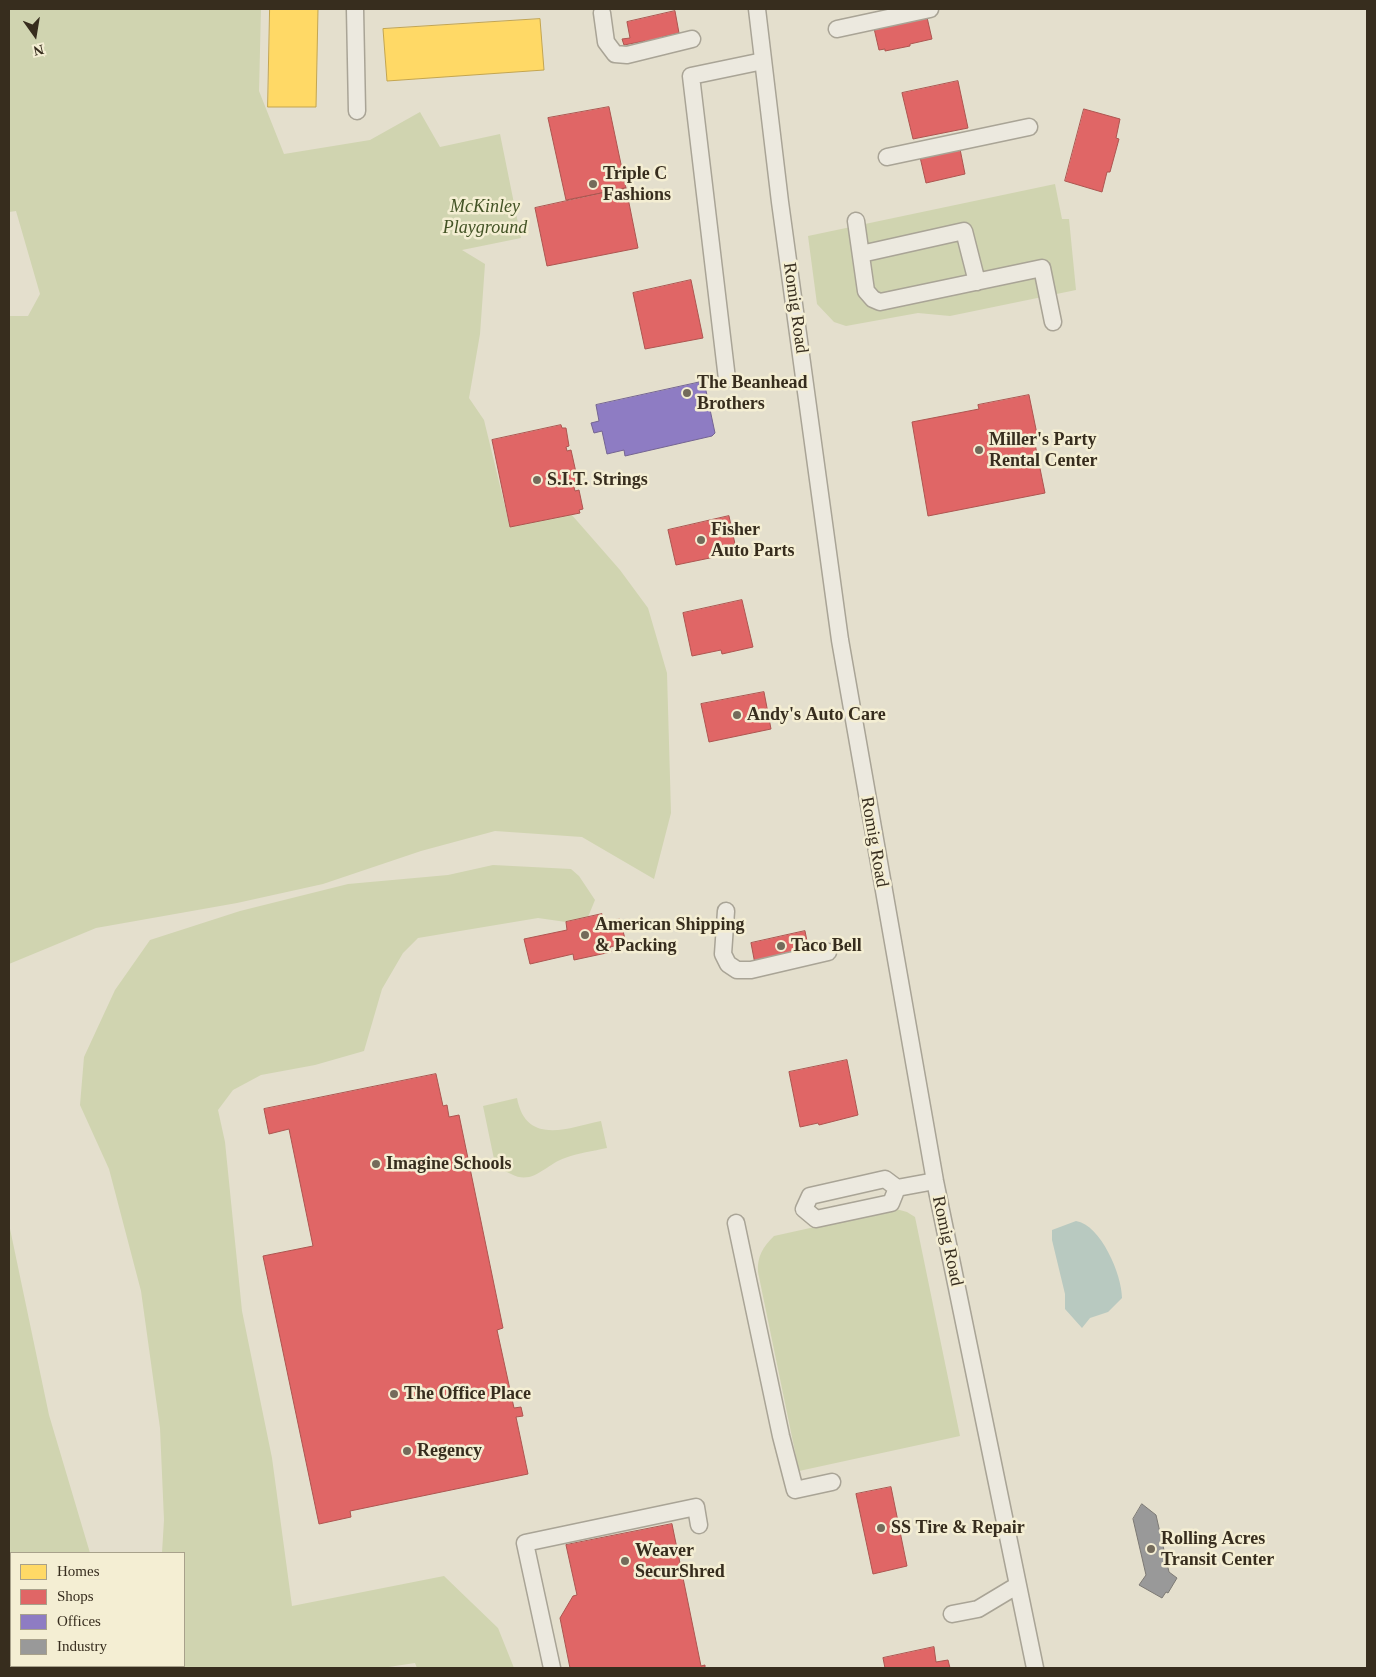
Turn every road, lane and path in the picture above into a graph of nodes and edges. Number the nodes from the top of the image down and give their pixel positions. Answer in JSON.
{"nodes":[{"id":1,"x":355,"y":9,"type":"edge"},
{"id":2,"x":757,"y":9,"type":"edge"},
{"id":3,"x":930,"y":9,"type":"edge"},
{"id":4,"x":602,"y":13,"type":"dead end"},
{"id":5,"x":837,"y":29,"type":"dead end"},
{"id":6,"x":692,"y":39,"type":"dead end"},
{"id":7,"x":763,"y":61,"type":"junction"},
{"id":8,"x":357,"y":111,"type":"dead end"},
{"id":9,"x":1029,"y":127,"type":"dead end"},
{"id":10,"x":887,"y":157,"type":"dead end"},
{"id":11,"x":856,"y":221,"type":"dead end"},
{"id":12,"x":861,"y":254,"type":"junction"},
{"id":13,"x":977,"y":282,"type":"junction"},
{"id":14,"x":1053,"y":322,"type":"dead end"},
{"id":15,"x":726,"y":379,"type":"dead end"},
{"id":16,"x":726,"y":911,"type":"dead end"},
{"id":17,"x":828,"y":952,"type":"dead end"},
{"id":18,"x":934,"y":1181,"type":"junction"},
{"id":19,"x":897,"y":1188,"type":"junction"},
{"id":20,"x":736,"y":1223,"type":"dead end"},
{"id":21,"x":832,"y":1482,"type":"dead end"},
{"id":22,"x":699,"y":1525,"type":"dead end"},
{"id":23,"x":1018,"y":1585,"type":"junction"},
{"id":24,"x":952,"y":1614,"type":"dead end"},
{"id":25,"x":552,"y":1668,"type":"edge"},
{"id":26,"x":1035,"y":1668,"type":"edge"}],
"edges":[{"from":1,"to":8,"type":"street"},
{"from":2,"to":7,"type":"street","name":"Romig Road"},
{"from":3,"to":5,"type":"street"},
{"from":4,"to":6,"type":"street"},
{"from":7,"to":15,"type":"street"},
{"from":7,"to":18,"type":"street","name":"Romig Road"},
{"from":9,"to":10,"type":"street"},
{"from":11,"to":12,"type":"street"},
{"from":12,"to":13,"type":"street"},
{"from":12,"to":13,"type":"street"},
{"from":13,"to":14,"type":"street"},
{"from":16,"to":17,"type":"street"},
{"from":18,"to":19,"type":"street"},
{"from":18,"to":23,"type":"street","name":"Romig Road"},
{"from":19,"to":19,"type":"street"},
{"from":20,"to":21,"type":"street"},
{"from":22,"to":25,"type":"street"},
{"from":23,"to":24,"type":"street"},
{"from":23,"to":26,"type":"street","name":"Romig Road"}]}
